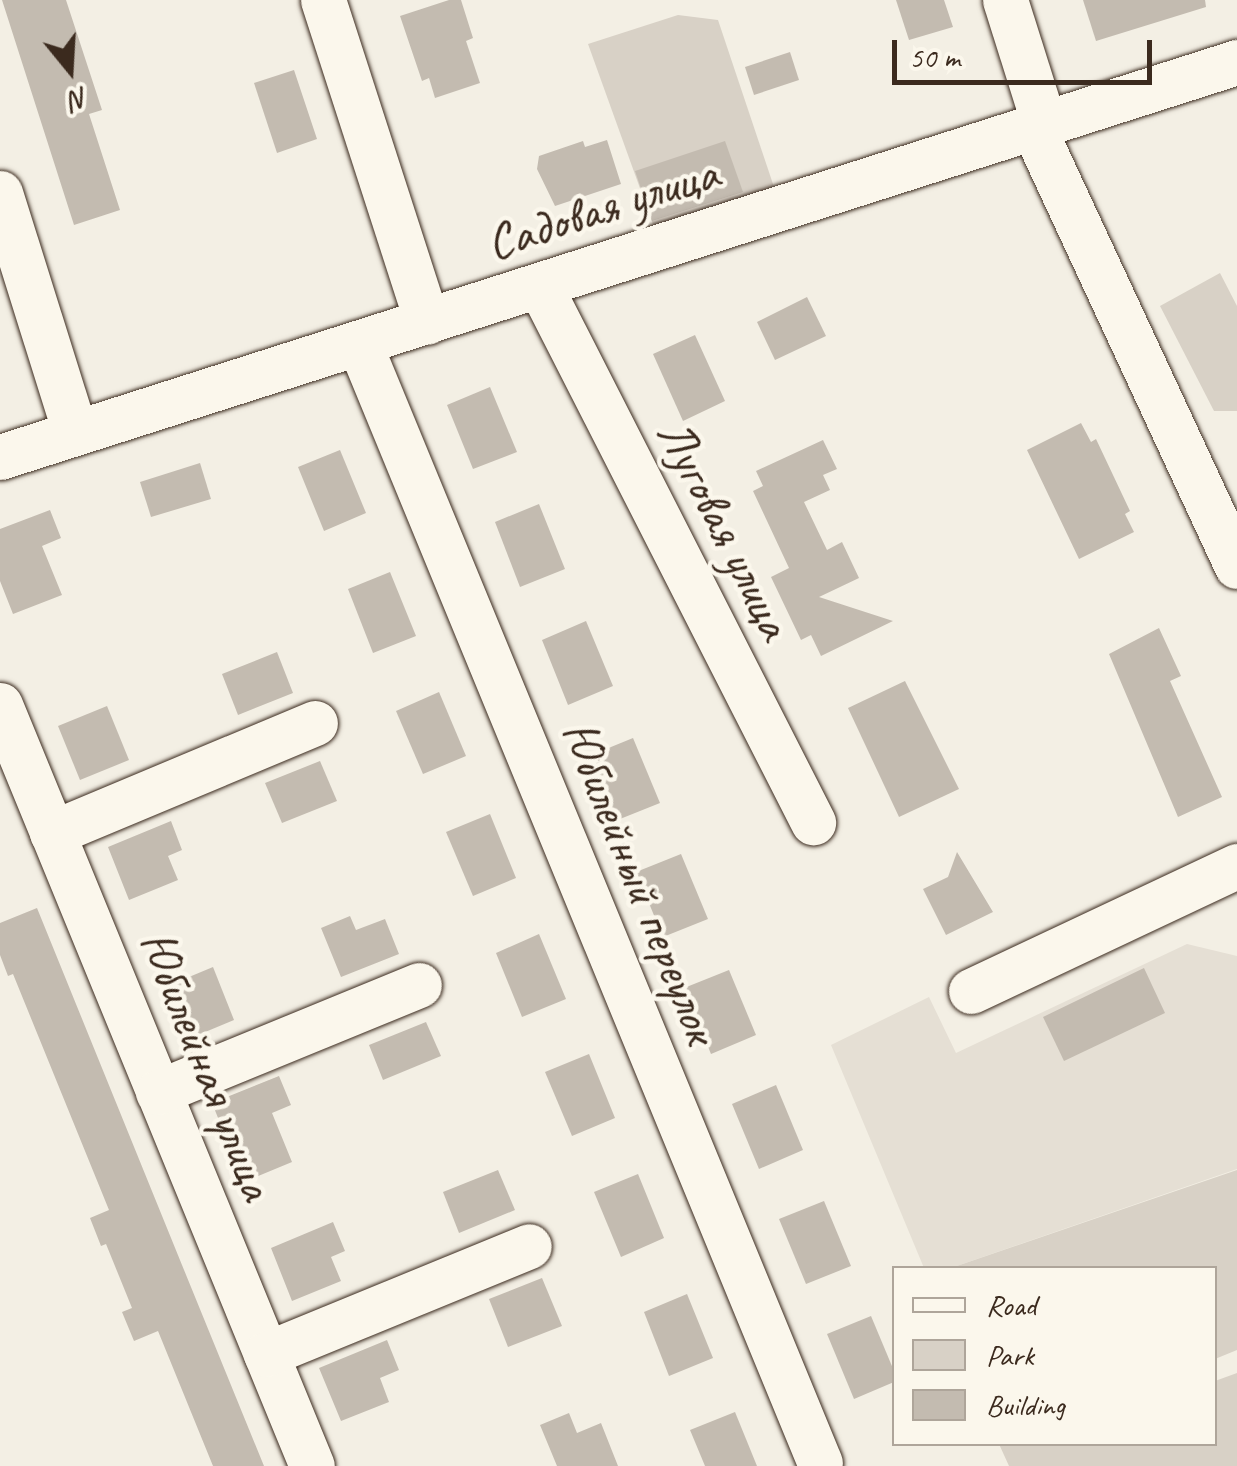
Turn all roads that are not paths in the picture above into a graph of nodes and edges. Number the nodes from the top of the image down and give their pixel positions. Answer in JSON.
{"nodes":[{"id":1,"x":323,"y":0,"type":"edge"},
{"id":2,"x":1005,"y":0,"type":"edge"},
{"id":3,"x":1237,"y":62,"type":"edge"},
{"id":4,"x":1038,"y":126,"type":"junction"},
{"id":5,"x":0,"y":192,"type":"edge"},
{"id":6,"x":540,"y":286,"type":"junction"},
{"id":7,"x":427,"y":322,"type":"junction"},
{"id":8,"x":359,"y":343,"type":"junction"},
{"id":9,"x":76,"y":434,"type":"junction"},
{"id":10,"x":0,"y":457,"type":"edge"},
{"id":11,"x":1237,"y":566,"type":"edge"},
{"id":12,"x":0,"y":705,"type":"edge"},
{"id":13,"x":315,"y":723,"type":"dead end"},
{"id":14,"x":813,"y":822,"type":"dead end"},
{"id":15,"x":52,"y":833,"type":"junction"},
{"id":16,"x":1237,"y":866,"type":"edge"},
{"id":17,"x":419,"y":986,"type":"dead end"},
{"id":18,"x":970,"y":990,"type":"dead end"},
{"id":19,"x":158,"y":1092,"type":"junction"},
{"id":20,"x":529,"y":1246,"type":"dead end"},
{"id":21,"x":266,"y":1354,"type":"junction"},
{"id":22,"x":820,"y":1463,"type":"dead end"},
{"id":23,"x":312,"y":1466,"type":"edge"}],
"edges":[{"from":1,"to":7,"type":"street"},
{"from":2,"to":4,"type":"street"},
{"from":3,"to":4,"type":"street","name":"Садовая улица"},
{"from":4,"to":6,"type":"street","name":"Садовая улица"},
{"from":4,"to":11,"type":"street"},
{"from":5,"to":9,"type":"street"},
{"from":6,"to":7,"type":"street","name":"Садовая улица"},
{"from":6,"to":14,"type":"street","name":"Луговая улица"},
{"from":7,"to":8,"type":"street","name":"Садовая улица"},
{"from":8,"to":9,"type":"street","name":"Садовая улица"},
{"from":8,"to":22,"type":"street","name":"Юбилейный переулок"},
{"from":9,"to":10,"type":"street","name":"Садовая улица"},
{"from":12,"to":15,"type":"street","name":"Юбилейная улица"},
{"from":13,"to":15,"type":"street"},
{"from":15,"to":19,"type":"street","name":"Юбилейная улица"},
{"from":16,"to":18,"type":"street"},
{"from":17,"to":19,"type":"street"},
{"from":19,"to":21,"type":"street","name":"Юбилейная улица"},
{"from":20,"to":21,"type":"street"},
{"from":21,"to":23,"type":"street","name":"Юбилейная улица"}]}
